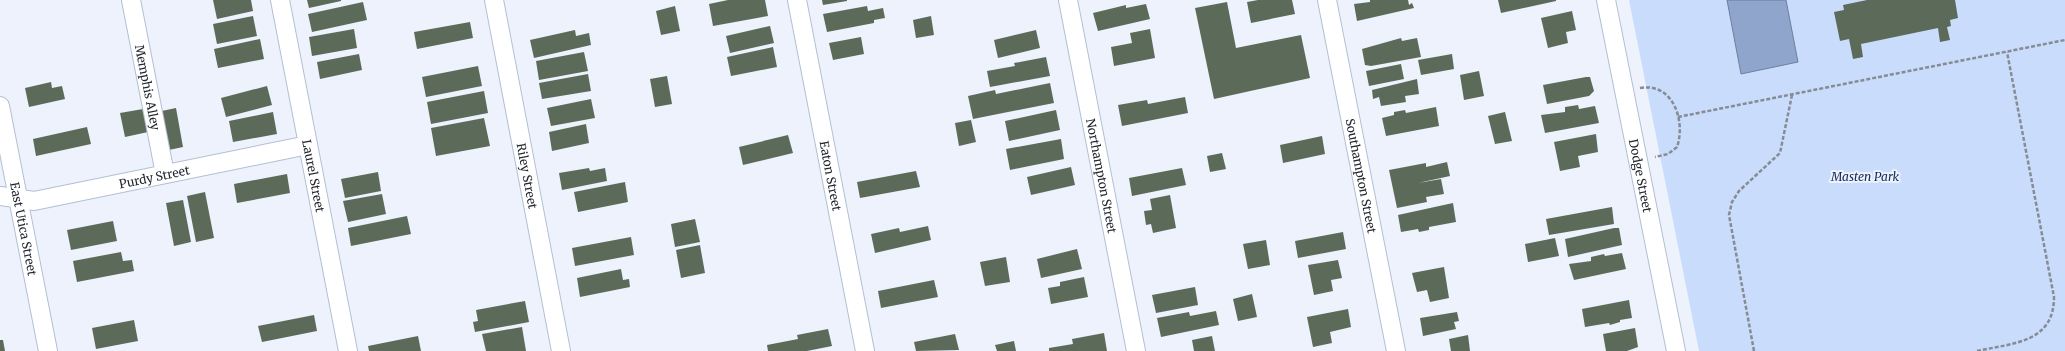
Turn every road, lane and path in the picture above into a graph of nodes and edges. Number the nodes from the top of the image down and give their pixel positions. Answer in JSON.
{"nodes":[{"id":1,"x":132,"y":0,"type":"edge"},
{"id":2,"x":280,"y":0,"type":"edge"},
{"id":3,"x":494,"y":0,"type":"edge"},
{"id":4,"x":797,"y":0,"type":"edge"},
{"id":5,"x":1068,"y":0,"type":"edge"},
{"id":6,"x":1327,"y":0,"type":"edge"},
{"id":7,"x":1606,"y":0,"type":"edge"},
{"id":8,"x":2065,"y":40,"type":"edge"},
{"id":9,"x":2007,"y":52,"type":"junction"},
{"id":10,"x":1636,"y":89,"type":"dead end"},
{"id":11,"x":1792,"y":95,"type":"junction"},
{"id":12,"x":0,"y":106,"type":"edge"},
{"id":13,"x":1678,"y":117,"type":"junction"},
{"id":14,"x":308,"y":146,"type":"junction"},
{"id":15,"x":1652,"y":158,"type":"dead end"},
{"id":16,"x":165,"y":174,"type":"junction"},
{"id":17,"x":0,"y":196,"type":"edge"},
{"id":18,"x":19,"y":199,"type":"junction"},
{"id":19,"x":48,"y":351,"type":"edge"},
{"id":20,"x":348,"y":351,"type":"edge"},
{"id":21,"x":561,"y":351,"type":"edge"},
{"id":22,"x":865,"y":351,"type":"edge"},
{"id":23,"x":1136,"y":351,"type":"edge"},
{"id":24,"x":1396,"y":351,"type":"edge"},
{"id":25,"x":1676,"y":351,"type":"edge"},
{"id":26,"x":1754,"y":351,"type":"edge"},
{"id":27,"x":1977,"y":351,"type":"edge"}],
"edges":[{"from":1,"to":16,"type":"street","name":"Memphis Alley"},
{"from":2,"to":14,"type":"street","name":"Laurel Street"},
{"from":3,"to":21,"type":"street","name":"Riley Street"},
{"from":4,"to":22,"type":"street","name":"Eaton Street"},
{"from":5,"to":23,"type":"street","name":"Northampton Street"},
{"from":6,"to":24,"type":"street","name":"Southampton Street"},
{"from":7,"to":25,"type":"street","name":"Dodge Street"},
{"from":8,"to":9,"type":"path"},
{"from":9,"to":11,"type":"path"},
{"from":9,"to":27,"type":"path"},
{"from":10,"to":13,"type":"path"},
{"from":11,"to":13,"type":"path"},
{"from":11,"to":26,"type":"path"},
{"from":12,"to":18,"type":"street","name":"East Utica Street"},
{"from":13,"to":15,"type":"path"},
{"from":14,"to":16,"type":"street","name":"Purdy Street"},
{"from":14,"to":20,"type":"street","name":"Laurel Street"},
{"from":16,"to":18,"type":"street","name":"Purdy Street"},
{"from":17,"to":18,"type":"street","name":"Purdy Street"},
{"from":18,"to":19,"type":"street","name":"East Utica Street"}]}
